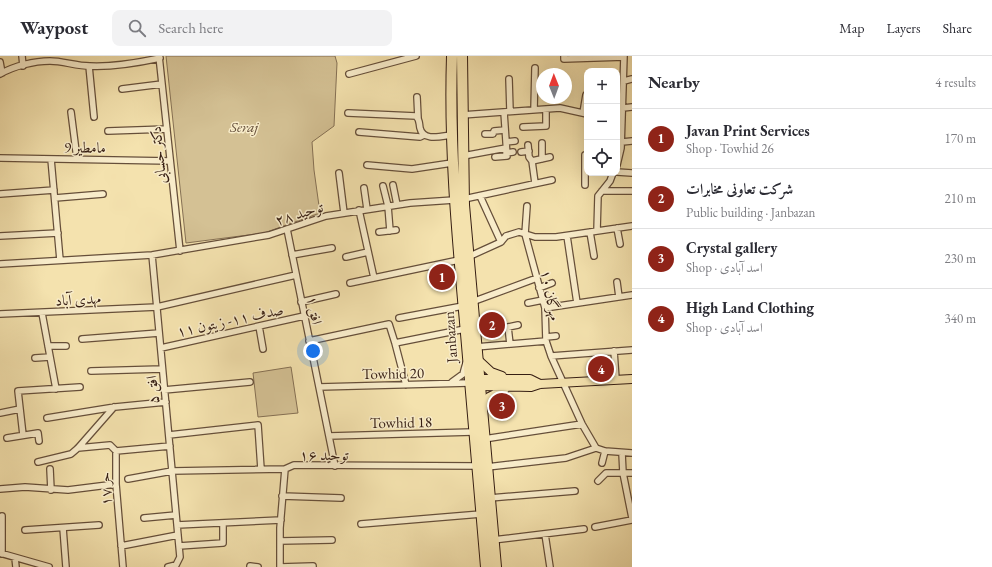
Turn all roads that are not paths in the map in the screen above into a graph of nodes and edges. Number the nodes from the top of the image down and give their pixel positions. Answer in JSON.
{"nodes":[{"id":1,"x":22,"y":56,"type":"edge"},
{"id":2,"x":416,"y":56,"type":"edge"},
{"id":3,"x":452,"y":56,"type":"edge"},
{"id":4,"x":462,"y":56,"type":"edge"},
{"id":5,"x":564,"y":56,"type":"edge"},
{"id":6,"x":624,"y":56,"type":"edge"},
{"id":7,"x":159,"y":57,"type":"edge"},
{"id":8,"x":50,"y":59,"type":"edge"},
{"id":9,"x":0,"y":62,"type":"edge"},
{"id":10,"x":23,"y":66,"type":"junction"},
{"id":11,"x":89,"y":66,"type":"junction"},
{"id":12,"x":535,"y":68,"type":"dead end"},
{"id":13,"x":1,"y":74,"type":"edge"},
{"id":14,"x":349,"y":74,"type":"dead end"},
{"id":15,"x":509,"y":79,"type":"dead end"},
{"id":16,"x":632,"y":79,"type":"edge"},
{"id":17,"x":624,"y":81,"type":"junction"},
{"id":18,"x":162,"y":84,"type":"junction"},
{"id":19,"x":122,"y":89,"type":"dead end"},
{"id":20,"x":417,"y":97,"type":"dead end"},
{"id":21,"x":632,"y":107,"type":"edge"},
{"id":22,"x":623,"y":108,"type":"junction"},
{"id":23,"x":546,"y":109,"type":"junction"},
{"id":24,"x":534,"y":110,"type":"junction"},
{"id":25,"x":72,"y":112,"type":"dead end"},
{"id":26,"x":507,"y":112,"type":"junction"},
{"id":27,"x":348,"y":113,"type":"dead end"},
{"id":28,"x":584,"y":113,"type":"edge"},
{"id":29,"x":462,"y":115,"type":"junction"},
{"id":30,"x":620,"y":116,"type":"edge"},
{"id":31,"x":94,"y":117,"type":"dead end"},
{"id":32,"x":418,"y":118,"type":"junction"},
{"id":33,"x":523,"y":127,"type":"dead end"},
{"id":34,"x":167,"y":129,"type":"junction"},
{"id":35,"x":505,"y":130,"type":"junction"},
{"id":36,"x":108,"y":131,"type":"dead end"},
{"id":37,"x":359,"y":132,"type":"dead end"},
{"id":38,"x":485,"y":134,"type":"dead end"},
{"id":39,"x":424,"y":135,"type":"junction"},
{"id":40,"x":452,"y":135,"type":"junction"},
{"id":41,"x":515,"y":141,"type":"dead end"},
{"id":42,"x":632,"y":141,"type":"edge"},
{"id":43,"x":622,"y":142,"type":"junction"},
{"id":44,"x":542,"y":143,"type":"dead end"},
{"id":45,"x":506,"y":147,"type":"junction"},
{"id":46,"x":620,"y":150,"type":"edge"},
{"id":47,"x":513,"y":152,"type":"dead end"},
{"id":48,"x":521,"y":152,"type":"dead end"},
{"id":49,"x":463,"y":156,"type":"junction"},
{"id":50,"x":495,"y":157,"type":"dead end"},
{"id":51,"x":550,"y":157,"type":"dead end"},
{"id":52,"x":0,"y":158,"type":"edge"},
{"id":53,"x":51,"y":159,"type":"junction"},
{"id":54,"x":77,"y":159,"type":"junction"},
{"id":55,"x":542,"y":159,"type":"junction"},
{"id":56,"x":170,"y":161,"type":"junction"},
{"id":57,"x":532,"y":161,"type":"junction"},
{"id":58,"x":452,"y":164,"type":"junction"},
{"id":59,"x":367,"y":165,"type":"dead end"},
{"id":60,"x":620,"y":172,"type":"edge"},
{"id":61,"x":339,"y":173,"type":"dead end"},
{"id":62,"x":632,"y":173,"type":"edge"},
{"id":63,"x":585,"y":176,"type":"edge"},
{"id":64,"x":611,"y":176,"type":"edge"},
{"id":65,"x":552,"y":180,"type":"dead end"},
{"id":66,"x":535,"y":183,"type":"junction"},
{"id":67,"x":393,"y":184,"type":"dead end"},
{"id":68,"x":585,"y":185,"type":"dead end"},
{"id":69,"x":384,"y":186,"type":"dead end"},
{"id":70,"x":364,"y":188,"type":"dead end"},
{"id":71,"x":54,"y":190,"type":"junction"},
{"id":72,"x":602,"y":191,"type":"junction"},
{"id":73,"x":632,"y":191,"type":"edge"},
{"id":74,"x":0,"y":194,"type":"edge"},
{"id":75,"x":103,"y":194,"type":"dead end"},
{"id":76,"x":480,"y":196,"type":"junction"},
{"id":77,"x":55,"y":198,"type":"junction"},
{"id":78,"x":459,"y":199,"type":"junction"},
{"id":79,"x":397,"y":205,"type":"junction"},
{"id":80,"x":388,"y":206,"type":"junction"},
{"id":81,"x":527,"y":206,"type":"dead end"},
{"id":82,"x":367,"y":209,"type":"junction"},
{"id":83,"x":359,"y":210,"type":"junction"},
{"id":84,"x":344,"y":213,"type":"junction"},
{"id":85,"x":632,"y":226,"type":"edge"},
{"id":86,"x":617,"y":228,"type":"junction"},
{"id":87,"x":287,"y":229,"type":"junction"},
{"id":88,"x":396,"y":230,"type":"dead end"},
{"id":89,"x":390,"y":231,"type":"junction"},
{"id":90,"x":597,"y":231,"type":"junction"},
{"id":91,"x":380,"y":232,"type":"dead end"},
{"id":92,"x":590,"y":232,"type":"junction"},
{"id":93,"x":58,"y":233,"type":"junction"},
{"id":94,"x":525,"y":234,"type":"junction"},
{"id":95,"x":0,"y":236,"type":"edge"},
{"id":96,"x":567,"y":236,"type":"junction"},
{"id":97,"x":501,"y":242,"type":"junction"},
{"id":98,"x":620,"y":244,"type":"dead end"},
{"id":99,"x":332,"y":248,"type":"dead end"},
{"id":100,"x":180,"y":251,"type":"junction"},
{"id":101,"x":368,"y":252,"type":"junction"},
{"id":102,"x":152,"y":255,"type":"junction"},
{"id":103,"x":292,"y":255,"type":"junction"},
{"id":104,"x":594,"y":256,"type":"dead end"},
{"id":105,"x":346,"y":257,"type":"dead end"},
{"id":106,"x":464,"y":258,"type":"junction"},
{"id":107,"x":60,"y":260,"type":"junction"},
{"id":108,"x":0,"y":264,"type":"edge"},
{"id":109,"x":296,"y":275,"type":"junction"},
{"id":110,"x":374,"y":278,"type":"junction"},
{"id":111,"x":537,"y":278,"type":"junction"},
{"id":112,"x":617,"y":282,"type":"dead end"},
{"id":113,"x":350,"y":283,"type":"dead end"},
{"id":114,"x":552,"y":283,"type":"dead end"},
{"id":115,"x":539,"y":288,"type":"junction"},
{"id":116,"x":336,"y":294,"type":"dead end"},
{"id":117,"x":632,"y":295,"type":"edge"},
{"id":118,"x":619,"y":296,"type":"junction"},
{"id":119,"x":542,"y":300,"type":"junction"},
{"id":120,"x":301,"y":302,"type":"junction"},
{"id":121,"x":528,"y":303,"type":"dead end"},
{"id":122,"x":577,"y":303,"type":"junction"},
{"id":123,"x":468,"y":304,"type":"junction"},
{"id":124,"x":157,"y":307,"type":"junction"},
{"id":125,"x":545,"y":308,"type":"junction"},
{"id":126,"x":42,"y":313,"type":"junction"},
{"id":127,"x":0,"y":314,"type":"edge"},
{"id":128,"x":304,"y":316,"type":"junction"},
{"id":129,"x":399,"y":318,"type":"dead end"},
{"id":130,"x":518,"y":325,"type":"dead end"},
{"id":131,"x":259,"y":326,"type":"junction"},
{"id":132,"x":465,"y":329,"type":"junction"},
{"id":133,"x":159,"y":333,"type":"junction"},
{"id":134,"x":556,"y":336,"type":"dead end"},
{"id":135,"x":82,"y":339,"type":"dead end"},
{"id":136,"x":546,"y":339,"type":"junction"},
{"id":137,"x":309,"y":341,"type":"junction"},
{"id":138,"x":395,"y":344,"type":"junction"},
{"id":139,"x":510,"y":344,"type":"junction"},
{"id":140,"x":48,"y":346,"type":"junction"},
{"id":141,"x":66,"y":346,"type":"dead end"},
{"id":142,"x":476,"y":347,"type":"junction"},
{"id":143,"x":160,"y":348,"type":"junction"},
{"id":144,"x":263,"y":348,"type":"dead end"},
{"id":145,"x":632,"y":350,"type":"edge"},
{"id":146,"x":614,"y":351,"type":"junction"},
{"id":147,"x":551,"y":356,"type":"junction"},
{"id":148,"x":50,"y":357,"type":"junction"},
{"id":149,"x":35,"y":358,"type":"dead end"},
{"id":150,"x":472,"y":360,"type":"junction"},
{"id":151,"x":162,"y":369,"type":"junction"},
{"id":152,"x":90,"y":371,"type":"dead end"},
{"id":153,"x":616,"y":379,"type":"junction"},
{"id":154,"x":632,"y":379,"type":"edge"},
{"id":155,"x":250,"y":382,"type":"dead end"},
{"id":156,"x":563,"y":382,"type":"junction"},
{"id":157,"x":469,"y":383,"type":"junction"},
{"id":158,"x":479,"y":383,"type":"junction"},
{"id":159,"x":510,"y":383,"type":"junction"},
{"id":160,"x":447,"y":384,"type":"junction"},
{"id":161,"x":406,"y":385,"type":"junction"},
{"id":162,"x":80,"y":387,"type":"dead end"},
{"id":163,"x":318,"y":387,"type":"junction"},
{"id":164,"x":56,"y":389,"type":"junction"},
{"id":165,"x":164,"y":390,"type":"junction"},
{"id":166,"x":166,"y":402,"type":"junction"},
{"id":167,"x":115,"y":407,"type":"junction"},
{"id":168,"x":20,"y":409,"type":"junction"},
{"id":169,"x":481,"y":410,"type":"junction"},
{"id":170,"x":0,"y":413,"type":"edge"},
{"id":171,"x":47,"y":418,"type":"dead end"},
{"id":172,"x":582,"y":424,"type":"junction"},
{"id":173,"x":474,"y":432,"type":"junction"},
{"id":174,"x":169,"y":435,"type":"junction"},
{"id":175,"x":23,"y":436,"type":"junction"},
{"id":176,"x":329,"y":436,"type":"junction"},
{"id":177,"x":7,"y":438,"type":"dead end"},
{"id":178,"x":484,"y":439,"type":"junction"},
{"id":179,"x":39,"y":441,"type":"dead end"},
{"id":180,"x":170,"y":446,"type":"junction"},
{"id":181,"x":78,"y":448,"type":"junction"},
{"id":182,"x":596,"y":448,"type":"junction"},
{"id":183,"x":605,"y":451,"type":"junction"},
{"id":184,"x":116,"y":452,"type":"junction"},
{"id":185,"x":622,"y":453,"type":"junction"},
{"id":186,"x":632,"y":454,"type":"edge"},
{"id":187,"x":38,"y":462,"type":"dead end"},
{"id":188,"x":602,"y":464,"type":"dead end"},
{"id":189,"x":335,"y":466,"type":"junction"},
{"id":190,"x":482,"y":466,"type":"junction"},
{"id":191,"x":285,"y":469,"type":"junction"},
{"id":192,"x":50,"y":470,"type":"dead end"},
{"id":193,"x":261,"y":470,"type":"junction"},
{"id":194,"x":172,"y":471,"type":"junction"},
{"id":195,"x":623,"y":473,"type":"junction"},
{"id":196,"x":632,"y":473,"type":"edge"},
{"id":197,"x":128,"y":479,"type":"dead end"},
{"id":198,"x":598,"y":481,"type":"dead end"},
{"id":199,"x":116,"y":484,"type":"junction"},
{"id":200,"x":0,"y":489,"type":"edge"},
{"id":201,"x":50,"y":490,"type":"junction"},
{"id":202,"x":576,"y":491,"type":"dead end"},
{"id":203,"x":282,"y":496,"type":"junction"},
{"id":204,"x":341,"y":498,"type":"dead end"},
{"id":205,"x":490,"y":498,"type":"junction"},
{"id":206,"x":481,"y":514,"type":"junction"},
{"id":207,"x":176,"y":515,"type":"junction"},
{"id":208,"x":2,"y":516,"type":"dead end"},
{"id":209,"x":144,"y":518,"type":"dead end"},
{"id":210,"x":632,"y":519,"type":"edge"},
{"id":211,"x":281,"y":520,"type":"junction"},
{"id":212,"x":223,"y":523,"type":"junction"},
{"id":213,"x":361,"y":524,"type":"dead end"},
{"id":214,"x":99,"y":525,"type":"dead end"},
{"id":215,"x":177,"y":525,"type":"junction"},
{"id":216,"x":595,"y":527,"type":"dead end"},
{"id":217,"x":63,"y":528,"type":"junction"},
{"id":218,"x":584,"y":529,"type":"dead end"},
{"id":219,"x":25,"y":530,"type":"dead end"},
{"id":220,"x":545,"y":534,"type":"junction"},
{"id":221,"x":178,"y":535,"type":"junction"},
{"id":222,"x":332,"y":540,"type":"dead end"},
{"id":223,"x":493,"y":540,"type":"junction"},
{"id":224,"x":280,"y":541,"type":"junction"},
{"id":225,"x":121,"y":546,"type":"junction"},
{"id":226,"x":179,"y":546,"type":"junction"},
{"id":227,"x":1,"y":554,"type":"edge"},
{"id":228,"x":15,"y":558,"type":"junction"},
{"id":229,"x":179,"y":562,"type":"edge"},
{"id":230,"x":250,"y":566,"type":"dead end"},
{"id":231,"x":313,"y":566,"type":"edge"},
{"id":232,"x":16,"y":567,"type":"edge"},
{"id":233,"x":49,"y":567,"type":"edge"},
{"id":234,"x":66,"y":567,"type":"edge"},
{"id":235,"x":123,"y":567,"type":"edge"},
{"id":236,"x":168,"y":567,"type":"edge"},
{"id":237,"x":258,"y":567,"type":"edge"},
{"id":238,"x":280,"y":567,"type":"edge"},
{"id":239,"x":486,"y":567,"type":"edge"},
{"id":240,"x":496,"y":567,"type":"edge"},
{"id":241,"x":550,"y":567,"type":"edge"}],
"edges":[{"from":1,"to":10,"type":"street"},
{"from":2,"to":14,"type":"street"},
{"from":3,"to":40,"type":"highway","name":"Janbazan"},
{"from":4,"to":29,"type":"highway","name":"Janbazan"},
{"from":5,"to":6,"type":"street"},
{"from":6,"to":17,"type":"street"},
{"from":7,"to":11,"type":"street"},
{"from":7,"to":18,"type":"street","name":"دکتر حسابی"},
{"from":8,"to":10,"type":"street"},
{"from":8,"to":11,"type":"street"},
{"from":9,"to":13,"type":"street"},
{"from":10,"to":13,"type":"street"},
{"from":11,"to":31,"type":"street"},
{"from":12,"to":24,"type":"street"},
{"from":15,"to":26,"type":"street"},
{"from":16,"to":17,"type":"street"},
{"from":17,"to":22,"type":"street"},
{"from":18,"to":19,"type":"street"},
{"from":18,"to":34,"type":"street","name":"دکتر حسابی"},
{"from":20,"to":32,"type":"street"},
{"from":21,"to":22,"type":"street"},
{"from":22,"to":30,"type":"street"},
{"from":23,"to":24,"type":"street"},
{"from":23,"to":28,"type":"street"},
{"from":23,"to":33,"type":"street"},
{"from":24,"to":26,"type":"street"},
{"from":25,"to":54,"type":"street"},
{"from":26,"to":29,"type":"street"},
{"from":26,"to":35,"type":"street"},
{"from":27,"to":32,"type":"street"},
{"from":29,"to":49,"type":"highway","name":"Janbazan"},
{"from":30,"to":43,"type":"street"},
{"from":32,"to":39,"type":"street"},
{"from":34,"to":36,"type":"street"},
{"from":34,"to":56,"type":"street","name":"دکتر حسابی"},
{"from":35,"to":38,"type":"street"},
{"from":35,"to":45,"type":"street"},
{"from":37,"to":39,"type":"street"},
{"from":39,"to":40,"type":"street"},
{"from":40,"to":58,"type":"highway","name":"Janbazan"},
{"from":41,"to":45,"type":"street"},
{"from":42,"to":43,"type":"street"},
{"from":43,"to":46,"type":"street"},
{"from":44,"to":55,"type":"street"},
{"from":45,"to":47,"type":"street"},
{"from":45,"to":49,"type":"street"},
{"from":45,"to":50,"type":"street"},
{"from":48,"to":57,"type":"street"},
{"from":49,"to":78,"type":"highway","name":"Janbazan"},
{"from":51,"to":55,"type":"street"},
{"from":52,"to":53,"type":"street","name":"مامطیر 9"},
{"from":53,"to":54,"type":"street","name":"مامطیر 9"},
{"from":53,"to":71,"type":"street"},
{"from":54,"to":56,"type":"street","name":"مامطیر 9"},
{"from":55,"to":57,"type":"street"},
{"from":56,"to":100,"type":"street","name":"دکتر حسابی"},
{"from":57,"to":66,"type":"street"},
{"from":58,"to":59,"type":"street"},
{"from":58,"to":78,"type":"highway","name":"Janbazan"},
{"from":60,"to":62,"type":"street"},
{"from":61,"to":84,"type":"street"},
{"from":63,"to":68,"type":"street"},
{"from":64,"to":72,"type":"street"},
{"from":65,"to":66,"type":"street","name":"توحید ۲۸"},
{"from":66,"to":76,"type":"street","name":"توحید ۲۸"},
{"from":67,"to":79,"type":"street"},
{"from":69,"to":80,"type":"street"},
{"from":70,"to":82,"type":"street"},
{"from":71,"to":74,"type":"street"},
{"from":71,"to":77,"type":"street"},
{"from":72,"to":73,"type":"street"},
{"from":72,"to":90,"type":"street"},
{"from":75,"to":77,"type":"street"},
{"from":76,"to":78,"type":"street","name":"توحید ۲۸"},
{"from":76,"to":97,"type":"street"},
{"from":77,"to":93,"type":"street"},
{"from":78,"to":79,"type":"street","name":"توحید ۲۸"},
{"from":78,"to":106,"type":"highway","name":"Janbazan"},
{"from":79,"to":80,"type":"street","name":"توحید ۲۸"},
{"from":80,"to":82,"type":"street","name":"توحید ۲۸"},
{"from":80,"to":89,"type":"street"},
{"from":81,"to":94,"type":"street","name":"مهرگان ۱۰"},
{"from":82,"to":83,"type":"street","name":"توحید ۲۸"},
{"from":83,"to":84,"type":"street","name":"توحید ۲۸"},
{"from":83,"to":101,"type":"street"},
{"from":84,"to":87,"type":"street","name":"توحید ۲۸"},
{"from":85,"to":86,"type":"street"},
{"from":86,"to":90,"type":"street"},
{"from":86,"to":98,"type":"street"},
{"from":87,"to":100,"type":"street","name":"توحید ۲۸"},
{"from":87,"to":103,"type":"street","name":"افق ۱"},
{"from":88,"to":89,"type":"street"},
{"from":89,"to":91,"type":"street"},
{"from":90,"to":92,"type":"street"},
{"from":92,"to":96,"type":"street"},
{"from":92,"to":104,"type":"street"},
{"from":93,"to":95,"type":"street"},
{"from":93,"to":107,"type":"street"},
{"from":94,"to":96,"type":"street"},
{"from":94,"to":97,"type":"street"},
{"from":94,"to":111,"type":"street","name":"مهرگان ۱۰"},
{"from":96,"to":122,"type":"street"},
{"from":97,"to":106,"type":"street"},
{"from":99,"to":103,"type":"street"},
{"from":100,"to":102,"type":"street","name":"توحید ۲۸"},
{"from":101,"to":105,"type":"street"},
{"from":101,"to":110,"type":"street"},
{"from":102,"to":107,"type":"street","name":"توحید ۲۸"},
{"from":102,"to":124,"type":"street"},
{"from":103,"to":109,"type":"street","name":"افق ۱"},
{"from":106,"to":110,"type":"street"},
{"from":106,"to":123,"type":"highway","name":"Janbazan"},
{"from":107,"to":108,"type":"street","name":"توحید ۲۸"},
{"from":109,"to":120,"type":"street","name":"افق ۱"},
{"from":109,"to":124,"type":"street","name":"مهدی آباد"},
{"from":110,"to":113,"type":"street"},
{"from":111,"to":115,"type":"street","name":"مهرگان ۱۰"},
{"from":111,"to":123,"type":"street"},
{"from":112,"to":118,"type":"street"},
{"from":114,"to":115,"type":"street"},
{"from":115,"to":119,"type":"street","name":"مهرگان ۱۰"},
{"from":116,"to":120,"type":"street"},
{"from":117,"to":118,"type":"street"},
{"from":118,"to":122,"type":"street"},
{"from":119,"to":121,"type":"street"},
{"from":119,"to":125,"type":"street","name":"مهرگان ۱۰"},
{"from":120,"to":128,"type":"street","name":"افق ۱"},
{"from":122,"to":125,"type":"street"},
{"from":123,"to":129,"type":"street"},
{"from":123,"to":132,"type":"highway","name":"Janbazan"},
{"from":123,"to":142,"type":"highway","name":"Janbazan"},
{"from":124,"to":126,"type":"street","name":"مهدی آباد"},
{"from":124,"to":133,"type":"street","name":"افق ۵"},
{"from":125,"to":136,"type":"street","name":"مهرگان ۱۰"},
{"from":126,"to":127,"type":"street","name":"مهدی آباد"},
{"from":126,"to":140,"type":"street"},
{"from":128,"to":131,"type":"street","name":"صدف ۱۱- زیتون ۱۱"},
{"from":128,"to":137,"type":"street","name":"افق ۱"},
{"from":130,"to":139,"type":"street"},
{"from":131,"to":143,"type":"street","name":"صدف ۱۱- زیتون ۱۱"},
{"from":131,"to":144,"type":"street"},
{"from":132,"to":138,"type":"street"},
{"from":132,"to":150,"type":"highway","name":"Janbazan"},
{"from":133,"to":135,"type":"street"},
{"from":133,"to":143,"type":"street","name":"افق ۵"},
{"from":134,"to":136,"type":"street"},
{"from":136,"to":139,"type":"street"},
{"from":136,"to":147,"type":"street","name":"مهرگان ۱۰"},
{"from":137,"to":138,"type":"street"},
{"from":137,"to":163,"type":"street","name":"افق ۱"},
{"from":138,"to":161,"type":"street"},
{"from":139,"to":142,"type":"street"},
{"from":140,"to":141,"type":"street"},
{"from":140,"to":148,"type":"street"},
{"from":142,"to":150,"type":"highway","name":"Janbazan"},
{"from":143,"to":151,"type":"street","name":"افق ۵"},
{"from":145,"to":146,"type":"street"},
{"from":146,"to":147,"type":"street"},
{"from":146,"to":153,"type":"street"},
{"from":147,"to":156,"type":"street","name":"مهرگان ۱۰"},
{"from":148,"to":149,"type":"street"},
{"from":148,"to":164,"type":"street"},
{"from":150,"to":157,"type":"highway","name":"Janbazan"},
{"from":150,"to":158,"type":"highway","name":"Janbazan"},
{"from":150,"to":159,"type":"main road"},
{"from":150,"to":160,"type":"street"},
{"from":151,"to":152,"type":"street"},
{"from":151,"to":165,"type":"street","name":"افق ۵"},
{"from":153,"to":154,"type":"main road"},
{"from":153,"to":156,"type":"main road"},
{"from":155,"to":165,"type":"street"},
{"from":156,"to":159,"type":"main road"},
{"from":156,"to":172,"type":"street","name":"مهرگان ۱۰"},
{"from":157,"to":158,"type":"main road"},
{"from":157,"to":160,"type":"street","name":"Towhid 20"},
{"from":157,"to":173,"type":"highway","name":"Janbazan"},
{"from":158,"to":159,"type":"main road"},
{"from":158,"to":169,"type":"highway","name":"Janbazan"},
{"from":159,"to":169,"type":"main road"},
{"from":160,"to":161,"type":"street","name":"Towhid 20"},
{"from":161,"to":163,"type":"street","name":"Towhid 20"},
{"from":162,"to":164,"type":"street"},
{"from":163,"to":176,"type":"street","name":"افق ۱"},
{"from":164,"to":168,"type":"street"},
{"from":165,"to":166,"type":"street","name":"افق ۵"},
{"from":166,"to":167,"type":"street"},
{"from":166,"to":174,"type":"street","name":"افق ۵"},
{"from":167,"to":171,"type":"street"},
{"from":167,"to":181,"type":"street"},
{"from":168,"to":170,"type":"street"},
{"from":168,"to":175,"type":"street"},
{"from":169,"to":178,"type":"highway","name":"Janbazan"},
{"from":172,"to":178,"type":"street"},
{"from":172,"to":182,"type":"street","name":"مهرگان ۱۰"},
{"from":173,"to":176,"type":"street","name":"Towhid 18"},
{"from":173,"to":190,"type":"highway","name":"Janbazan"},
{"from":174,"to":180,"type":"street","name":"افق ۵"},
{"from":174,"to":193,"type":"street"},
{"from":175,"to":177,"type":"street"},
{"from":175,"to":179,"type":"street"},
{"from":176,"to":189,"type":"street","name":"افق ۱"},
{"from":178,"to":190,"type":"highway","name":"Janbazan"},
{"from":180,"to":184,"type":"street"},
{"from":180,"to":194,"type":"street","name":"افق ۵"},
{"from":181,"to":184,"type":"street","name":"حر ۱۷"},
{"from":181,"to":187,"type":"street"},
{"from":182,"to":183,"type":"street"},
{"from":182,"to":190,"type":"street","name":"توحید ۱۶"},
{"from":183,"to":185,"type":"street"},
{"from":183,"to":188,"type":"street"},
{"from":184,"to":199,"type":"street","name":"حر ۱۷"},
{"from":185,"to":186,"type":"street"},
{"from":185,"to":195,"type":"street"},
{"from":189,"to":190,"type":"street","name":"توحید ۱۶"},
{"from":189,"to":191,"type":"street","name":"توحید ۱۶"},
{"from":190,"to":205,"type":"highway","name":"Janbazan"},
{"from":190,"to":206,"type":"highway","name":"Janbazan"},
{"from":191,"to":193,"type":"street","name":"توحید ۱۶"},
{"from":191,"to":203,"type":"street"},
{"from":192,"to":201,"type":"street"},
{"from":193,"to":194,"type":"street","name":"توحید ۱۶"},
{"from":194,"to":197,"type":"street","name":"توحید ۱۶"},
{"from":194,"to":207,"type":"street","name":"افق ۵"},
{"from":195,"to":196,"type":"street"},
{"from":195,"to":198,"type":"street"},
{"from":195,"to":210,"type":"street"},
{"from":199,"to":201,"type":"street"},
{"from":199,"to":225,"type":"street","name":"حر ۱۷"},
{"from":200,"to":201,"type":"street"},
{"from":202,"to":205,"type":"street"},
{"from":203,"to":204,"type":"street"},
{"from":203,"to":211,"type":"street"},
{"from":205,"to":223,"type":"highway","name":"Janbazan"},
{"from":206,"to":213,"type":"street"},
{"from":206,"to":239,"type":"highway","name":"Janbazan"},
{"from":207,"to":209,"type":"street"},
{"from":207,"to":215,"type":"street","name":"افق ۵"},
{"from":208,"to":227,"type":"street"},
{"from":210,"to":216,"type":"street"},
{"from":211,"to":212,"type":"street"},
{"from":211,"to":224,"type":"street"},
{"from":212,"to":215,"type":"street"},
{"from":212,"to":226,"type":"street"},
{"from":214,"to":217,"type":"street"},
{"from":215,"to":221,"type":"street","name":"افق ۵"},
{"from":217,"to":219,"type":"street"},
{"from":217,"to":234,"type":"street"},
{"from":218,"to":220,"type":"street"},
{"from":220,"to":223,"type":"street"},
{"from":220,"to":241,"type":"street"},
{"from":221,"to":225,"type":"street"},
{"from":221,"to":226,"type":"street","name":"افق ۵"},
{"from":222,"to":224,"type":"street"},
{"from":223,"to":240,"type":"highway","name":"Janbazan"},
{"from":224,"to":238,"type":"street"},
{"from":225,"to":235,"type":"street","name":"حر ۱۷"},
{"from":226,"to":229,"type":"street","name":"افق ۵"},
{"from":227,"to":228,"type":"street"},
{"from":228,"to":232,"type":"street"},
{"from":228,"to":233,"type":"street"},
{"from":229,"to":236,"type":"street"},
{"from":230,"to":237,"type":"street"},
{"from":231,"to":238,"type":"street"}]}
